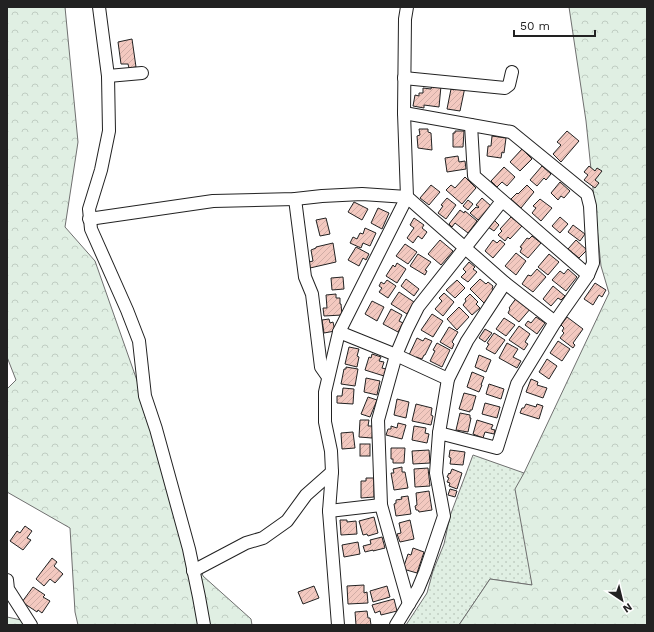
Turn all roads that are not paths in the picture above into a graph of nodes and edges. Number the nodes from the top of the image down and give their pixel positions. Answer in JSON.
{"nodes":[{"id":1,"x":99,"y":7,"type":"edge"},
{"id":2,"x":407,"y":7,"type":"edge"},
{"id":3,"x":512,"y":72,"type":"dead end"},
{"id":4,"x":142,"y":73,"type":"dead end"},
{"id":5,"x":108,"y":76,"type":"junction"},
{"id":6,"x":404,"y":78,"type":"junction"},
{"id":7,"x":404,"y":113,"type":"junction"},
{"id":8,"x":471,"y":125,"type":"junction"},
{"id":9,"x":407,"y":197,"type":"junction"},
{"id":10,"x":295,"y":199,"type":"junction"},
{"id":11,"x":502,"y":201,"type":"junction"},
{"id":12,"x":90,"y":219,"type":"junction"},
{"id":13,"x":465,"y":248,"type":"junction"},
{"id":14,"x":588,"y":275,"type":"junction"},
{"id":15,"x":505,"y":283,"type":"junction"},
{"id":16,"x":555,"y":322,"type":"junction"},
{"id":17,"x":338,"y":332,"type":"junction"},
{"id":18,"x":396,"y":355,"type":"junction"},
{"id":19,"x":328,"y":377,"type":"junction"},
{"id":20,"x":448,"y":380,"type":"junction"},
{"id":21,"x":439,"y":433,"type":"junction"},
{"id":22,"x":332,"y":472,"type":"junction"},
{"id":23,"x":381,"y":504,"type":"junction"},
{"id":24,"x":329,"y":511,"type":"junction"},
{"id":25,"x":193,"y":571,"type":"junction"},
{"id":26,"x":7,"y":580,"type":"edge"},
{"id":27,"x":409,"y":604,"type":"junction"},
{"id":28,"x":31,"y":625,"type":"edge"},
{"id":29,"x":204,"y":625,"type":"edge"},
{"id":30,"x":338,"y":625,"type":"edge"},
{"id":31,"x":396,"y":625,"type":"edge"}],
"edges":[{"from":1,"to":5,"type":"street"},
{"from":2,"to":6,"type":"street"},
{"from":3,"to":6,"type":"street"},
{"from":4,"to":5,"type":"street"},
{"from":5,"to":12,"type":"street"},
{"from":6,"to":7,"type":"street"},
{"from":7,"to":8,"type":"street"},
{"from":7,"to":9,"type":"street"},
{"from":8,"to":11,"type":"street"},
{"from":8,"to":14,"type":"street"},
{"from":9,"to":10,"type":"street"},
{"from":9,"to":13,"type":"street"},
{"from":9,"to":17,"type":"street"},
{"from":10,"to":12,"type":"street"},
{"from":10,"to":19,"type":"street"},
{"from":11,"to":13,"type":"street"},
{"from":11,"to":14,"type":"street"},
{"from":12,"to":25,"type":"street"},
{"from":13,"to":15,"type":"street"},
{"from":13,"to":18,"type":"street"},
{"from":14,"to":16,"type":"street"},
{"from":15,"to":16,"type":"street"},
{"from":15,"to":20,"type":"street"},
{"from":16,"to":21,"type":"street"},
{"from":17,"to":18,"type":"street"},
{"from":17,"to":19,"type":"street"},
{"from":18,"to":20,"type":"street"},
{"from":18,"to":23,"type":"street"},
{"from":19,"to":22,"type":"street"},
{"from":20,"to":21,"type":"street"},
{"from":21,"to":27,"type":"street"},
{"from":22,"to":24,"type":"street"},
{"from":22,"to":25,"type":"street"},
{"from":23,"to":24,"type":"street"},
{"from":23,"to":27,"type":"street"},
{"from":24,"to":30,"type":"street"},
{"from":25,"to":29,"type":"street"},
{"from":26,"to":28,"type":"street"},
{"from":27,"to":31,"type":"street"}]}
